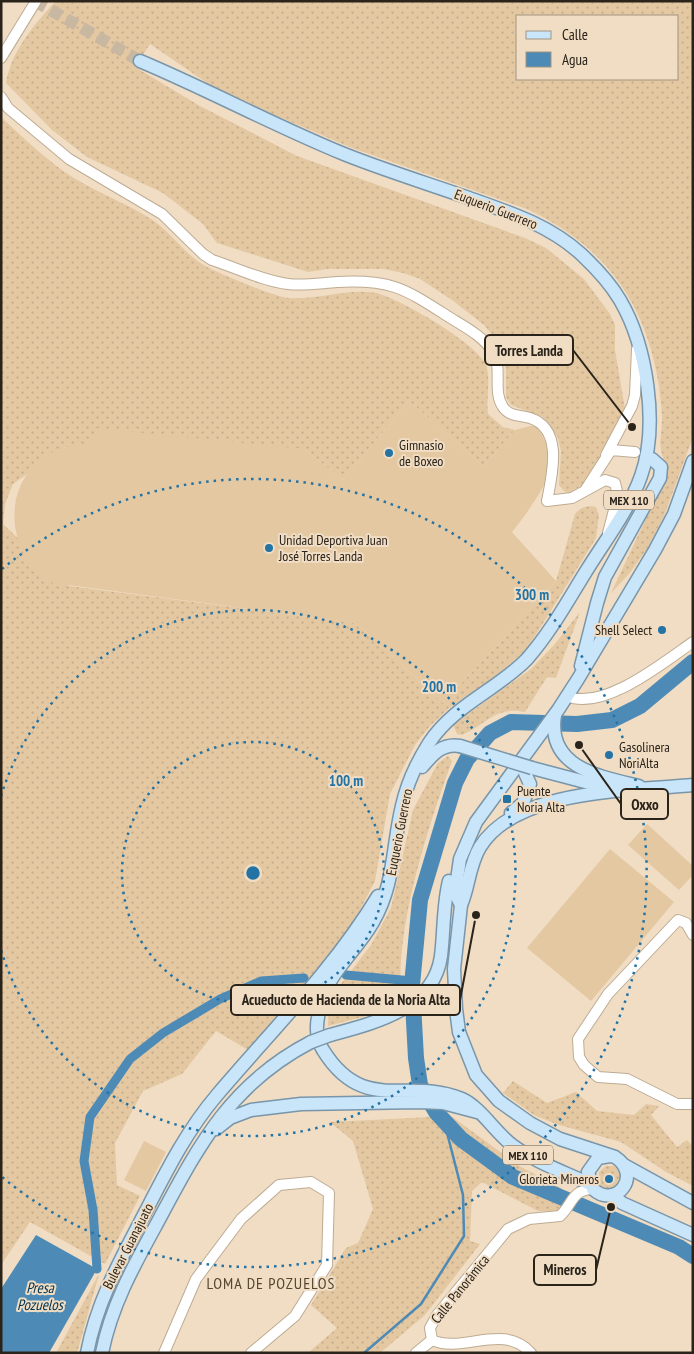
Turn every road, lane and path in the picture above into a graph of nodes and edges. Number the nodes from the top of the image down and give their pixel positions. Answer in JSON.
{"nodes":[{"id":1,"x":33,"y":3,"type":"edge"},
{"id":2,"x":1,"y":58,"type":"edge"},
{"id":3,"x":140,"y":61,"type":"tunnel mouth"},
{"id":4,"x":1,"y":97,"type":"edge"},
{"id":5,"x":638,"y":341,"type":"junction"},
{"id":6,"x":635,"y":452,"type":"dead end"},
{"id":7,"x":606,"y":455,"type":"junction"},
{"id":8,"x":652,"y":459,"type":"dead end"},
{"id":9,"x":693,"y":461,"type":"edge"},
{"id":10,"x":586,"y":490,"type":"junction"},
{"id":11,"x":606,"y":539,"type":"junction"},
{"id":12,"x":693,"y":642,"type":"edge"},
{"id":13,"x":578,"y":679,"type":"junction"},
{"id":14,"x":567,"y":696,"type":"junction"},
{"id":15,"x":557,"y":712,"type":"junction"},
{"id":16,"x":528,"y":770,"type":"junction"},
{"id":17,"x":693,"y":785,"type":"edge"},
{"id":18,"x":644,"y":787,"type":"junction"},
{"id":19,"x":658,"y":788,"type":"junction"},
{"id":20,"x":403,"y":801,"type":"junction"},
{"id":21,"x":476,"y":822,"type":"junction"},
{"id":22,"x":474,"y":860,"type":"junction"},
{"id":23,"x":392,"y":864,"type":"junction"},
{"id":24,"x":461,"y":905,"type":"junction"},
{"id":25,"x":693,"y":935,"type":"edge"},
{"id":26,"x":693,"y":1104,"type":"edge"},
{"id":27,"x":477,"y":1112,"type":"junction"},
{"id":28,"x":195,"y":1152,"type":"junction"},
{"id":29,"x":610,"y":1156,"type":"junction"},
{"id":30,"x":624,"y":1165,"type":"junction"},
{"id":31,"x":591,"y":1186,"type":"junction"},
{"id":32,"x":612,"y":1195,"type":"junction"},
{"id":33,"x":693,"y":1203,"type":"edge"},
{"id":34,"x":693,"y":1235,"type":"edge"},
{"id":35,"x":432,"y":1340,"type":"junction"},
{"id":36,"x":87,"y":1353,"type":"edge"},
{"id":37,"x":102,"y":1353,"type":"edge"},
{"id":38,"x":164,"y":1353,"type":"edge"},
{"id":39,"x":251,"y":1353,"type":"edge"},
{"id":40,"x":416,"y":1353,"type":"edge"},
{"id":41,"x":531,"y":1353,"type":"edge"}],
"edges":[{"from":1,"to":2,"type":"street"},
{"from":3,"to":5,"type":"main road","name":"Euquerio Guerrero","number":"MEX 110"},
{"from":4,"to":10,"type":"street"},
{"from":5,"to":7,"type":"street"},
{"from":5,"to":11,"type":"main road","name":"Euquerio Guerrero","number":"MEX 110"},
{"from":6,"to":7,"type":"street"},
{"from":7,"to":10,"type":"street"},
{"from":8,"to":13,"type":"main road"},
{"from":9,"to":13,"type":"main road","number":"MEX 110"},
{"from":10,"to":11,"type":"street"},
{"from":11,"to":20,"type":"main road","name":"Euquerio Guerrero","number":"MEX 110"},
{"from":12,"to":14,"type":"street"},
{"from":13,"to":14,"type":"main road","number":"MEX 110"},
{"from":14,"to":15,"type":"main road","number":"MEX 110"},
{"from":15,"to":18,"type":"main road"},
{"from":15,"to":21,"type":"main road","number":"MEX 110"},
{"from":16,"to":18,"type":"main road"},
{"from":16,"to":20,"type":"main road","bridge":true},
{"from":16,"to":22,"type":"main road"},
{"from":17,"to":19,"type":"main road"},
{"from":18,"to":19,"type":"main road"},
{"from":19,"to":22,"type":"main road"},
{"from":20,"to":23,"type":"main road","name":"Euquerio Guerrero","number":"MEX 110"},
{"from":21,"to":24,"type":"main road","number":"MEX 110"},
{"from":21,"to":28,"type":"main road","bridge":true},
{"from":22,"to":24,"type":"main road"},
{"from":23,"to":27,"type":"main road","name":"Euquerio Guerrero","number":"MEX 110"},
{"from":23,"to":36,"type":"main road","name":"Bulevar Guanajuato"},
{"from":24,"to":29,"type":"main road","number":"MEX 110"},
{"from":25,"to":26,"type":"street"},
{"from":27,"to":28,"type":"main road"},
{"from":27,"to":31,"type":"main road","number":"MEX 110"},
{"from":28,"to":37,"type":"main road","name":"Bulevar Guanajuato"},
{"from":29,"to":30,"type":"main road","number":"MEX 110"},
{"from":29,"to":31,"type":"main road"},
{"from":30,"to":32,"type":"main road"},
{"from":30,"to":33,"type":"main road","number":"MEX 110"},
{"from":31,"to":32,"type":"main road","number":"MEX 110"},
{"from":31,"to":35,"type":"street","name":"Calle Panorámica"},
{"from":32,"to":34,"type":"main road","number":"MEX 110"},
{"from":35,"to":40,"type":"street"},
{"from":35,"to":41,"type":"street","name":"Calle Panorámica"},
{"from":38,"to":39,"type":"street"}]}
